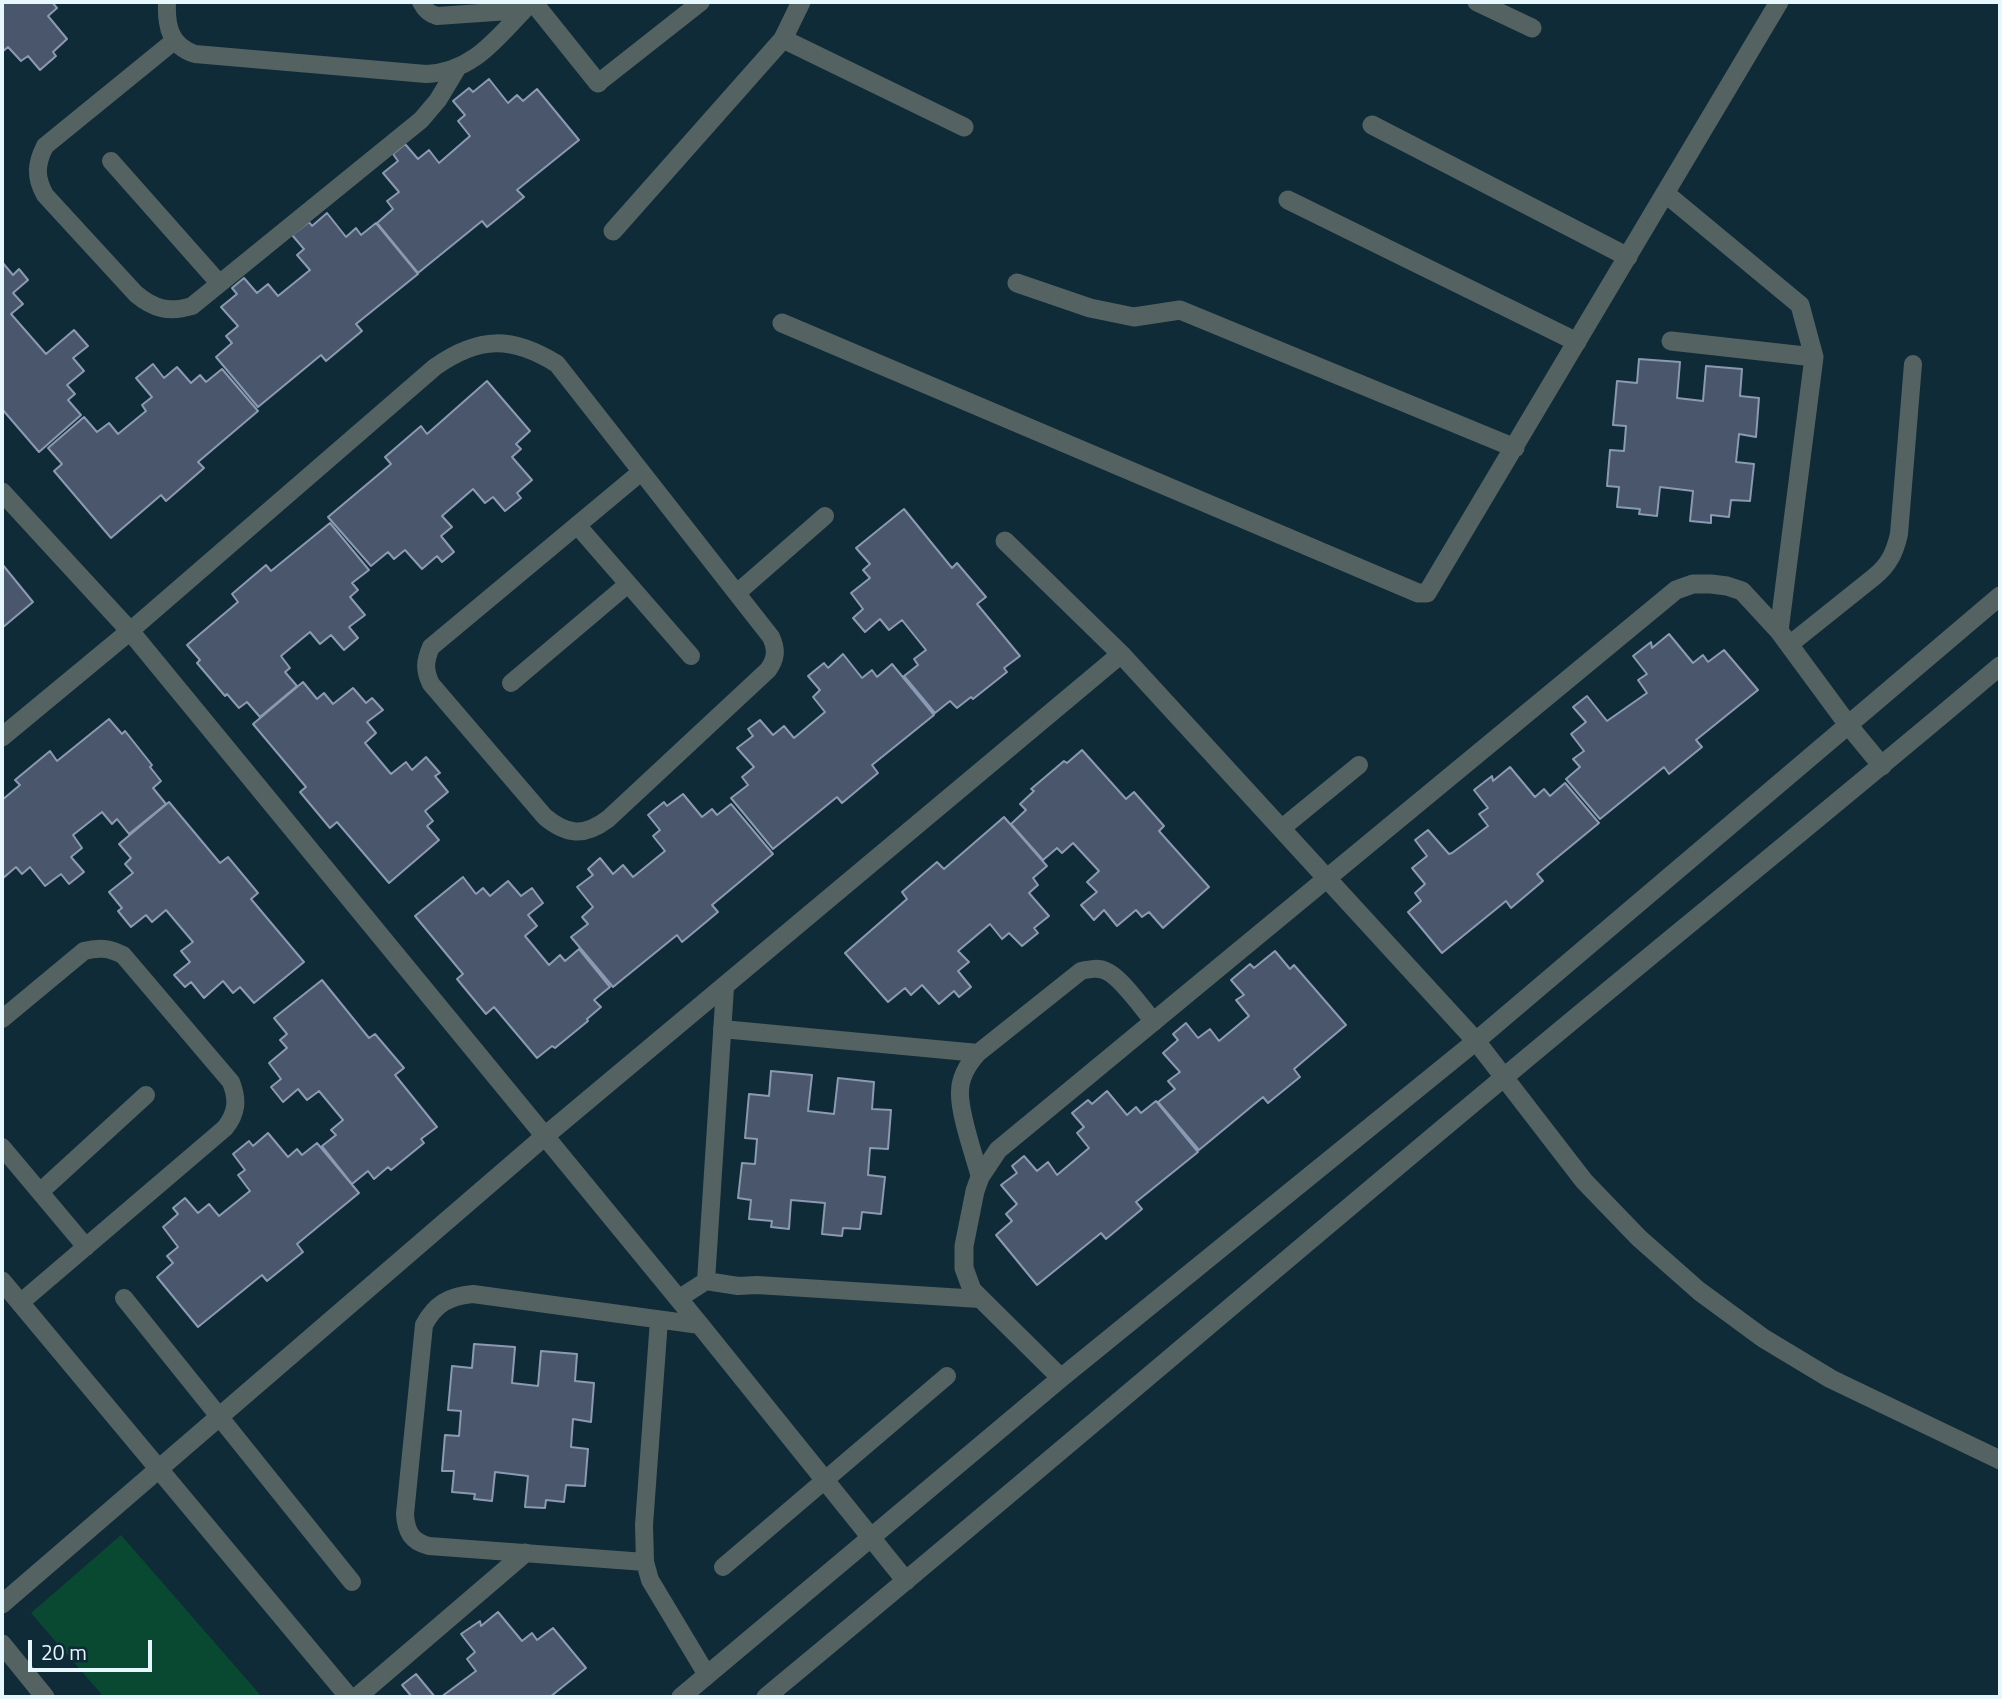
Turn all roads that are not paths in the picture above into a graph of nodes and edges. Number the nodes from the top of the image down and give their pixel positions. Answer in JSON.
{"nodes":[{"id":1,"x":167,"y":2,"type":"edge"},
{"id":2,"x":421,"y":2,"type":"edge"},
{"id":3,"x":701,"y":2,"type":"edge"},
{"id":4,"x":801,"y":2,"type":"edge"},
{"id":5,"x":1477,"y":2,"type":"edge"},
{"id":6,"x":1779,"y":2,"type":"edge"},
{"id":7,"x":530,"y":4,"type":"edge"},
{"id":8,"x":1532,"y":28,"type":"dead end"},
{"id":9,"x":783,"y":39,"type":"junction"},
{"id":10,"x":174,"y":40,"type":"junction"},
{"id":11,"x":456,"y":70,"type":"junction"},
{"id":12,"x":598,"y":83,"type":"joint"},
{"id":13,"x":1372,"y":125,"type":"dead end"},
{"id":14,"x":964,"y":127,"type":"dead end"},
{"id":15,"x":111,"y":160,"type":"dead end"},
{"id":16,"x":1665,"y":193,"type":"junction"},
{"id":17,"x":1289,"y":200,"type":"dead end"},
{"id":18,"x":613,"y":231,"type":"dead end"},
{"id":19,"x":1628,"y":257,"type":"junction"},
{"id":20,"x":219,"y":283,"type":"junction"},
{"id":21,"x":1017,"y":283,"type":"dead end"},
{"id":22,"x":782,"y":323,"type":"dead end"},
{"id":23,"x":1671,"y":341,"type":"dead end"},
{"id":24,"x":1577,"y":342,"type":"junction"},
{"id":25,"x":1814,"y":357,"type":"junction"},
{"id":26,"x":1913,"y":364,"type":"dead end"},
{"id":27,"x":1516,"y":448,"type":"junction"},
{"id":28,"x":641,"y":472,"type":"junction"},
{"id":29,"x":2,"y":492,"type":"edge"},
{"id":30,"x":825,"y":516,"type":"dead end"},
{"id":31,"x":578,"y":525,"type":"junction"},
{"id":32,"x":1005,"y":541,"type":"dead end"},
{"id":33,"x":628,"y":584,"type":"junction"},
{"id":34,"x":737,"y":593,"type":"junction"},
{"id":35,"x":2000,"y":596,"type":"edge"},
{"id":36,"x":130,"y":631,"type":"junction"},
{"id":37,"x":1784,"y":638,"type":"junction"},
{"id":38,"x":1121,"y":654,"type":"junction"},
{"id":39,"x":691,"y":656,"type":"dead end"},
{"id":40,"x":2000,"y":666,"type":"edge"},
{"id":41,"x":511,"y":683,"type":"dead end"},
{"id":42,"x":1849,"y":726,"type":"junction"},
{"id":43,"x":2,"y":737,"type":"edge"},
{"id":44,"x":1359,"y":765,"type":"dead end"},
{"id":45,"x":1882,"y":766,"type":"junction"},
{"id":46,"x":1282,"y":828,"type":"junction"},
{"id":47,"x":1328,"y":879,"type":"junction"},
{"id":48,"x":725,"y":987,"type":"junction"},
{"id":49,"x":2,"y":1019,"type":"edge"},
{"id":50,"x":1154,"y":1022,"type":"junction"},
{"id":51,"x":722,"y":1029,"type":"junction"},
{"id":52,"x":1476,"y":1041,"type":"junction"},
{"id":53,"x":978,"y":1053,"type":"junction"},
{"id":54,"x":1504,"y":1077,"type":"junction"},
{"id":55,"x":146,"y":1095,"type":"dead end"},
{"id":56,"x":545,"y":1136,"type":"junction"},
{"id":57,"x":2,"y":1147,"type":"edge"},
{"id":58,"x":981,"y":1177,"type":"junction"},
{"id":59,"x":40,"y":1192,"type":"junction"},
{"id":60,"x":86,"y":1247,"type":"junction"},
{"id":61,"x":2,"y":1281,"type":"edge"},
{"id":62,"x":706,"y":1281,"type":"junction"},
{"id":63,"x":124,"y":1298,"type":"dead end"},
{"id":64,"x":678,"y":1299,"type":"junction"},
{"id":65,"x":981,"y":1299,"type":"junction"},
{"id":66,"x":20,"y":1303,"type":"junction"},
{"id":67,"x":659,"y":1320,"type":"junction"},
{"id":68,"x":700,"y":1325,"type":"junction"},
{"id":69,"x":947,"y":1376,"type":"dead end"},
{"id":70,"x":1061,"y":1378,"type":"junction"},
{"id":71,"x":219,"y":1417,"type":"junction"},
{"id":72,"x":2000,"y":1460,"type":"edge"},
{"id":73,"x":159,"y":1469,"type":"junction"},
{"id":74,"x":825,"y":1480,"type":"junction"},
{"id":75,"x":871,"y":1537,"type":"junction"},
{"id":76,"x":525,"y":1553,"type":"junction"},
{"id":77,"x":645,"y":1562,"type":"junction"},
{"id":78,"x":723,"y":1566,"type":"dead end"},
{"id":79,"x":906,"y":1581,"type":"junction"},
{"id":80,"x":352,"y":1582,"type":"dead end"},
{"id":81,"x":2,"y":1604,"type":"edge"},
{"id":82,"x":2,"y":1644,"type":"edge"},
{"id":83,"x":707,"y":1675,"type":"junction"},
{"id":84,"x":45,"y":1697,"type":"edge"},
{"id":85,"x":349,"y":1697,"type":"edge"},
{"id":86,"x":357,"y":1697,"type":"edge"},
{"id":87,"x":681,"y":1697,"type":"edge"},
{"id":88,"x":766,"y":1697,"type":"edge"}],
"edges":[{"from":1,"to":10,"type":"lane"},
{"from":2,"to":7,"type":"lane"},
{"from":3,"to":12,"type":"lane"},
{"from":4,"to":9,"type":"street"},
{"from":5,"to":8,"type":"street"},
{"from":6,"to":16,"type":"street"},
{"from":7,"to":11,"type":"lane"},
{"from":7,"to":12,"type":"street"},
{"from":9,"to":14,"type":"street"},
{"from":9,"to":18,"type":"street"},
{"from":10,"to":11,"type":"lane"},
{"from":10,"to":20,"type":"lane"},
{"from":11,"to":20,"type":"lane"},
{"from":13,"to":19,"type":"street"},
{"from":15,"to":20,"type":"lane"},
{"from":16,"to":19,"type":"street"},
{"from":16,"to":25,"type":"street"},
{"from":17,"to":24,"type":"street"},
{"from":19,"to":24,"type":"street"},
{"from":21,"to":27,"type":"street"},
{"from":22,"to":27,"type":"street"},
{"from":23,"to":25,"type":"street"},
{"from":24,"to":27,"type":"street"},
{"from":25,"to":37,"type":"street"},
{"from":26,"to":37,"type":"lane"},
{"from":28,"to":31,"type":"lane"},
{"from":28,"to":34,"type":"lane"},
{"from":28,"to":36,"type":"lane"},
{"from":29,"to":36,"type":"street"},
{"from":30,"to":34,"type":"lane"},
{"from":31,"to":33,"type":"lane"},
{"from":31,"to":34,"type":"lane"},
{"from":32,"to":38,"type":"street"},
{"from":33,"to":39,"type":"lane"},
{"from":33,"to":41,"type":"lane"},
{"from":35,"to":42,"type":"street"},
{"from":36,"to":43,"type":"street"},
{"from":36,"to":56,"type":"street"},
{"from":37,"to":42,"type":"street"},
{"from":37,"to":47,"type":"street"},
{"from":38,"to":46,"type":"street"},
{"from":38,"to":48,"type":"street"},
{"from":40,"to":45,"type":"street"},
{"from":42,"to":45,"type":"street"},
{"from":42,"to":52,"type":"street"},
{"from":44,"to":46,"type":"lane"},
{"from":45,"to":54,"type":"street"},
{"from":46,"to":47,"type":"street"},
{"from":47,"to":50,"type":"street"},
{"from":47,"to":52,"type":"street"},
{"from":48,"to":51,"type":"lane"},
{"from":48,"to":56,"type":"street"},
{"from":49,"to":60,"type":"lane"},
{"from":50,"to":53,"type":"lane"},
{"from":50,"to":58,"type":"street"},
{"from":51,"to":53,"type":"lane"},
{"from":51,"to":62,"type":"lane"},
{"from":52,"to":54,"type":"street"},
{"from":52,"to":70,"type":"street"},
{"from":53,"to":58,"type":"lane"},
{"from":54,"to":72,"type":"street"},
{"from":54,"to":79,"type":"street"},
{"from":55,"to":59,"type":"lane"},
{"from":56,"to":64,"type":"street"},
{"from":56,"to":71,"type":"street"},
{"from":57,"to":59,"type":"lane"},
{"from":58,"to":65,"type":"street"},
{"from":59,"to":60,"type":"lane"},
{"from":60,"to":66,"type":"lane"},
{"from":61,"to":66,"type":"street"},
{"from":62,"to":64,"type":"lane"},
{"from":62,"to":65,"type":"lane"},
{"from":63,"to":71,"type":"lane"},
{"from":64,"to":68,"type":"street"},
{"from":65,"to":70,"type":"street"},
{"from":66,"to":73,"type":"street"},
{"from":67,"to":68,"type":"lane"},
{"from":67,"to":76,"type":"lane"},
{"from":67,"to":77,"type":"lane"},
{"from":68,"to":74,"type":"street"},
{"from":69,"to":74,"type":"lane"},
{"from":70,"to":75,"type":"street"},
{"from":71,"to":73,"type":"street"},
{"from":71,"to":80,"type":"lane"},
{"from":73,"to":81,"type":"street"},
{"from":73,"to":85,"type":"street"},
{"from":74,"to":75,"type":"street"},
{"from":74,"to":78,"type":"lane"},
{"from":75,"to":79,"type":"street"},
{"from":75,"to":83,"type":"street"},
{"from":76,"to":77,"type":"lane"},
{"from":76,"to":86,"type":"street"},
{"from":77,"to":83,"type":"lane"},
{"from":79,"to":88,"type":"street"},
{"from":82,"to":84,"type":"street"},
{"from":83,"to":87,"type":"street"}]}
